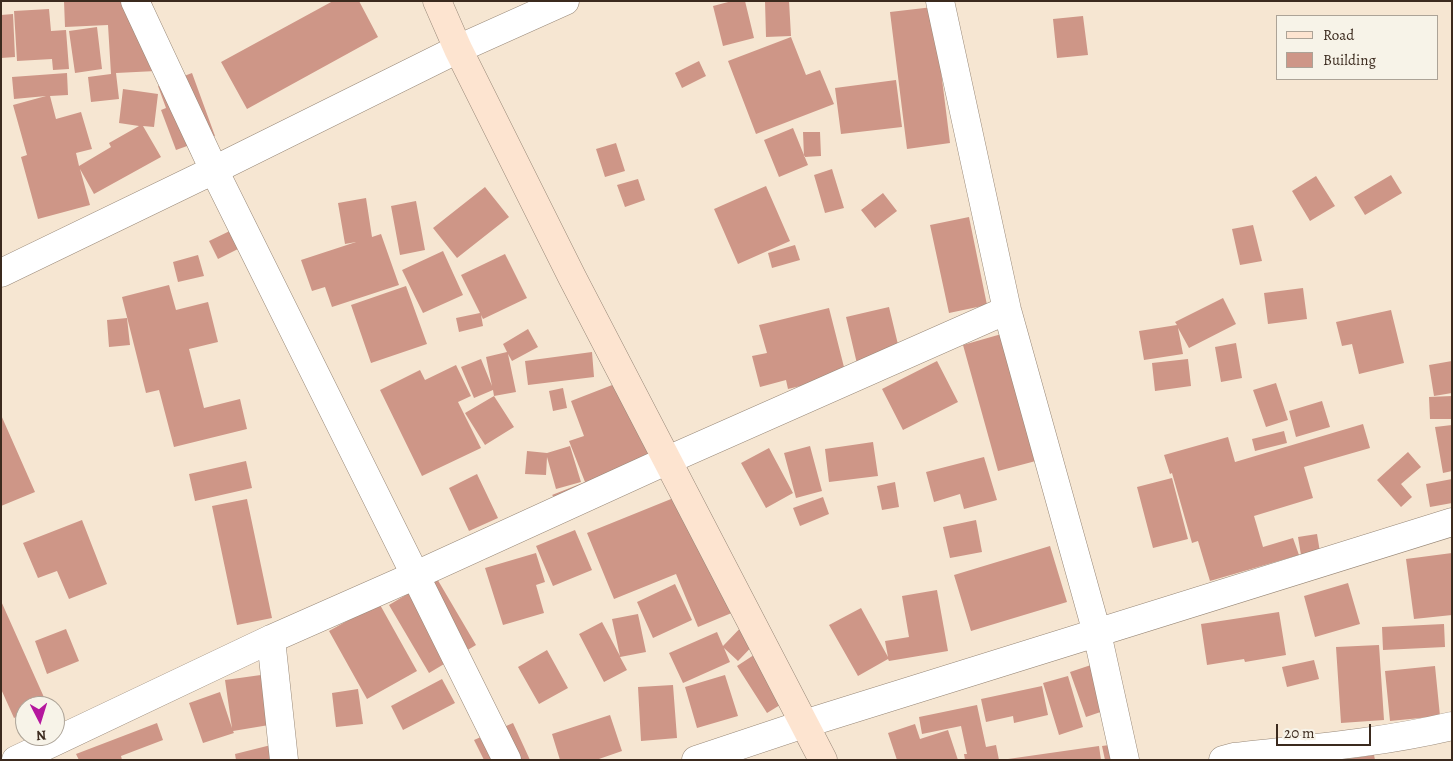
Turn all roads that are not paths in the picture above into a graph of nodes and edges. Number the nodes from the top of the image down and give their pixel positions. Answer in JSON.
{"nodes":[{"id":1,"x":135,"y":1,"type":"edge"},
{"id":2,"x":437,"y":1,"type":"edge"},
{"id":3,"x":565,"y":1,"type":"edge"},
{"id":4,"x":940,"y":1,"type":"edge"},
{"id":5,"x":458,"y":48,"type":"junction"},
{"id":6,"x":214,"y":170,"type":"junction"},
{"id":7,"x":1,"y":273,"type":"edge"},
{"id":8,"x":1007,"y":310,"type":"junction"},
{"id":9,"x":668,"y":460,"type":"junction"},
{"id":10,"x":1452,"y":522,"type":"edge"},
{"id":11,"x":416,"y":575,"type":"junction"},
{"id":12,"x":1097,"y":634,"type":"junction"},
{"id":13,"x":272,"y":639,"type":"junction"},
{"id":14,"x":804,"y":724,"type":"junction"},
{"id":15,"x":1452,"y":726,"type":"edge"},
{"id":16,"x":16,"y":760,"type":"edge"},
{"id":17,"x":284,"y":760,"type":"edge"},
{"id":18,"x":506,"y":760,"type":"edge"},
{"id":19,"x":696,"y":760,"type":"edge"},
{"id":20,"x":823,"y":760,"type":"edge"},
{"id":21,"x":1125,"y":760,"type":"edge"},
{"id":22,"x":1223,"y":760,"type":"edge"}],
"edges":[{"from":1,"to":6,"type":"street"},
{"from":2,"to":5,"type":"street"},
{"from":3,"to":5,"type":"street"},
{"from":4,"to":8,"type":"street"},
{"from":5,"to":6,"type":"street"},
{"from":5,"to":9,"type":"street"},
{"from":6,"to":7,"type":"street"},
{"from":6,"to":11,"type":"street"},
{"from":8,"to":9,"type":"street"},
{"from":8,"to":12,"type":"street"},
{"from":9,"to":11,"type":"street"},
{"from":9,"to":14,"type":"street"},
{"from":10,"to":12,"type":"street"},
{"from":11,"to":13,"type":"street"},
{"from":11,"to":18,"type":"street"},
{"from":12,"to":14,"type":"street"},
{"from":12,"to":21,"type":"street"},
{"from":13,"to":16,"type":"street"},
{"from":13,"to":17,"type":"street"},
{"from":14,"to":19,"type":"street"},
{"from":14,"to":20,"type":"street"},
{"from":15,"to":22,"type":"street"}]}
